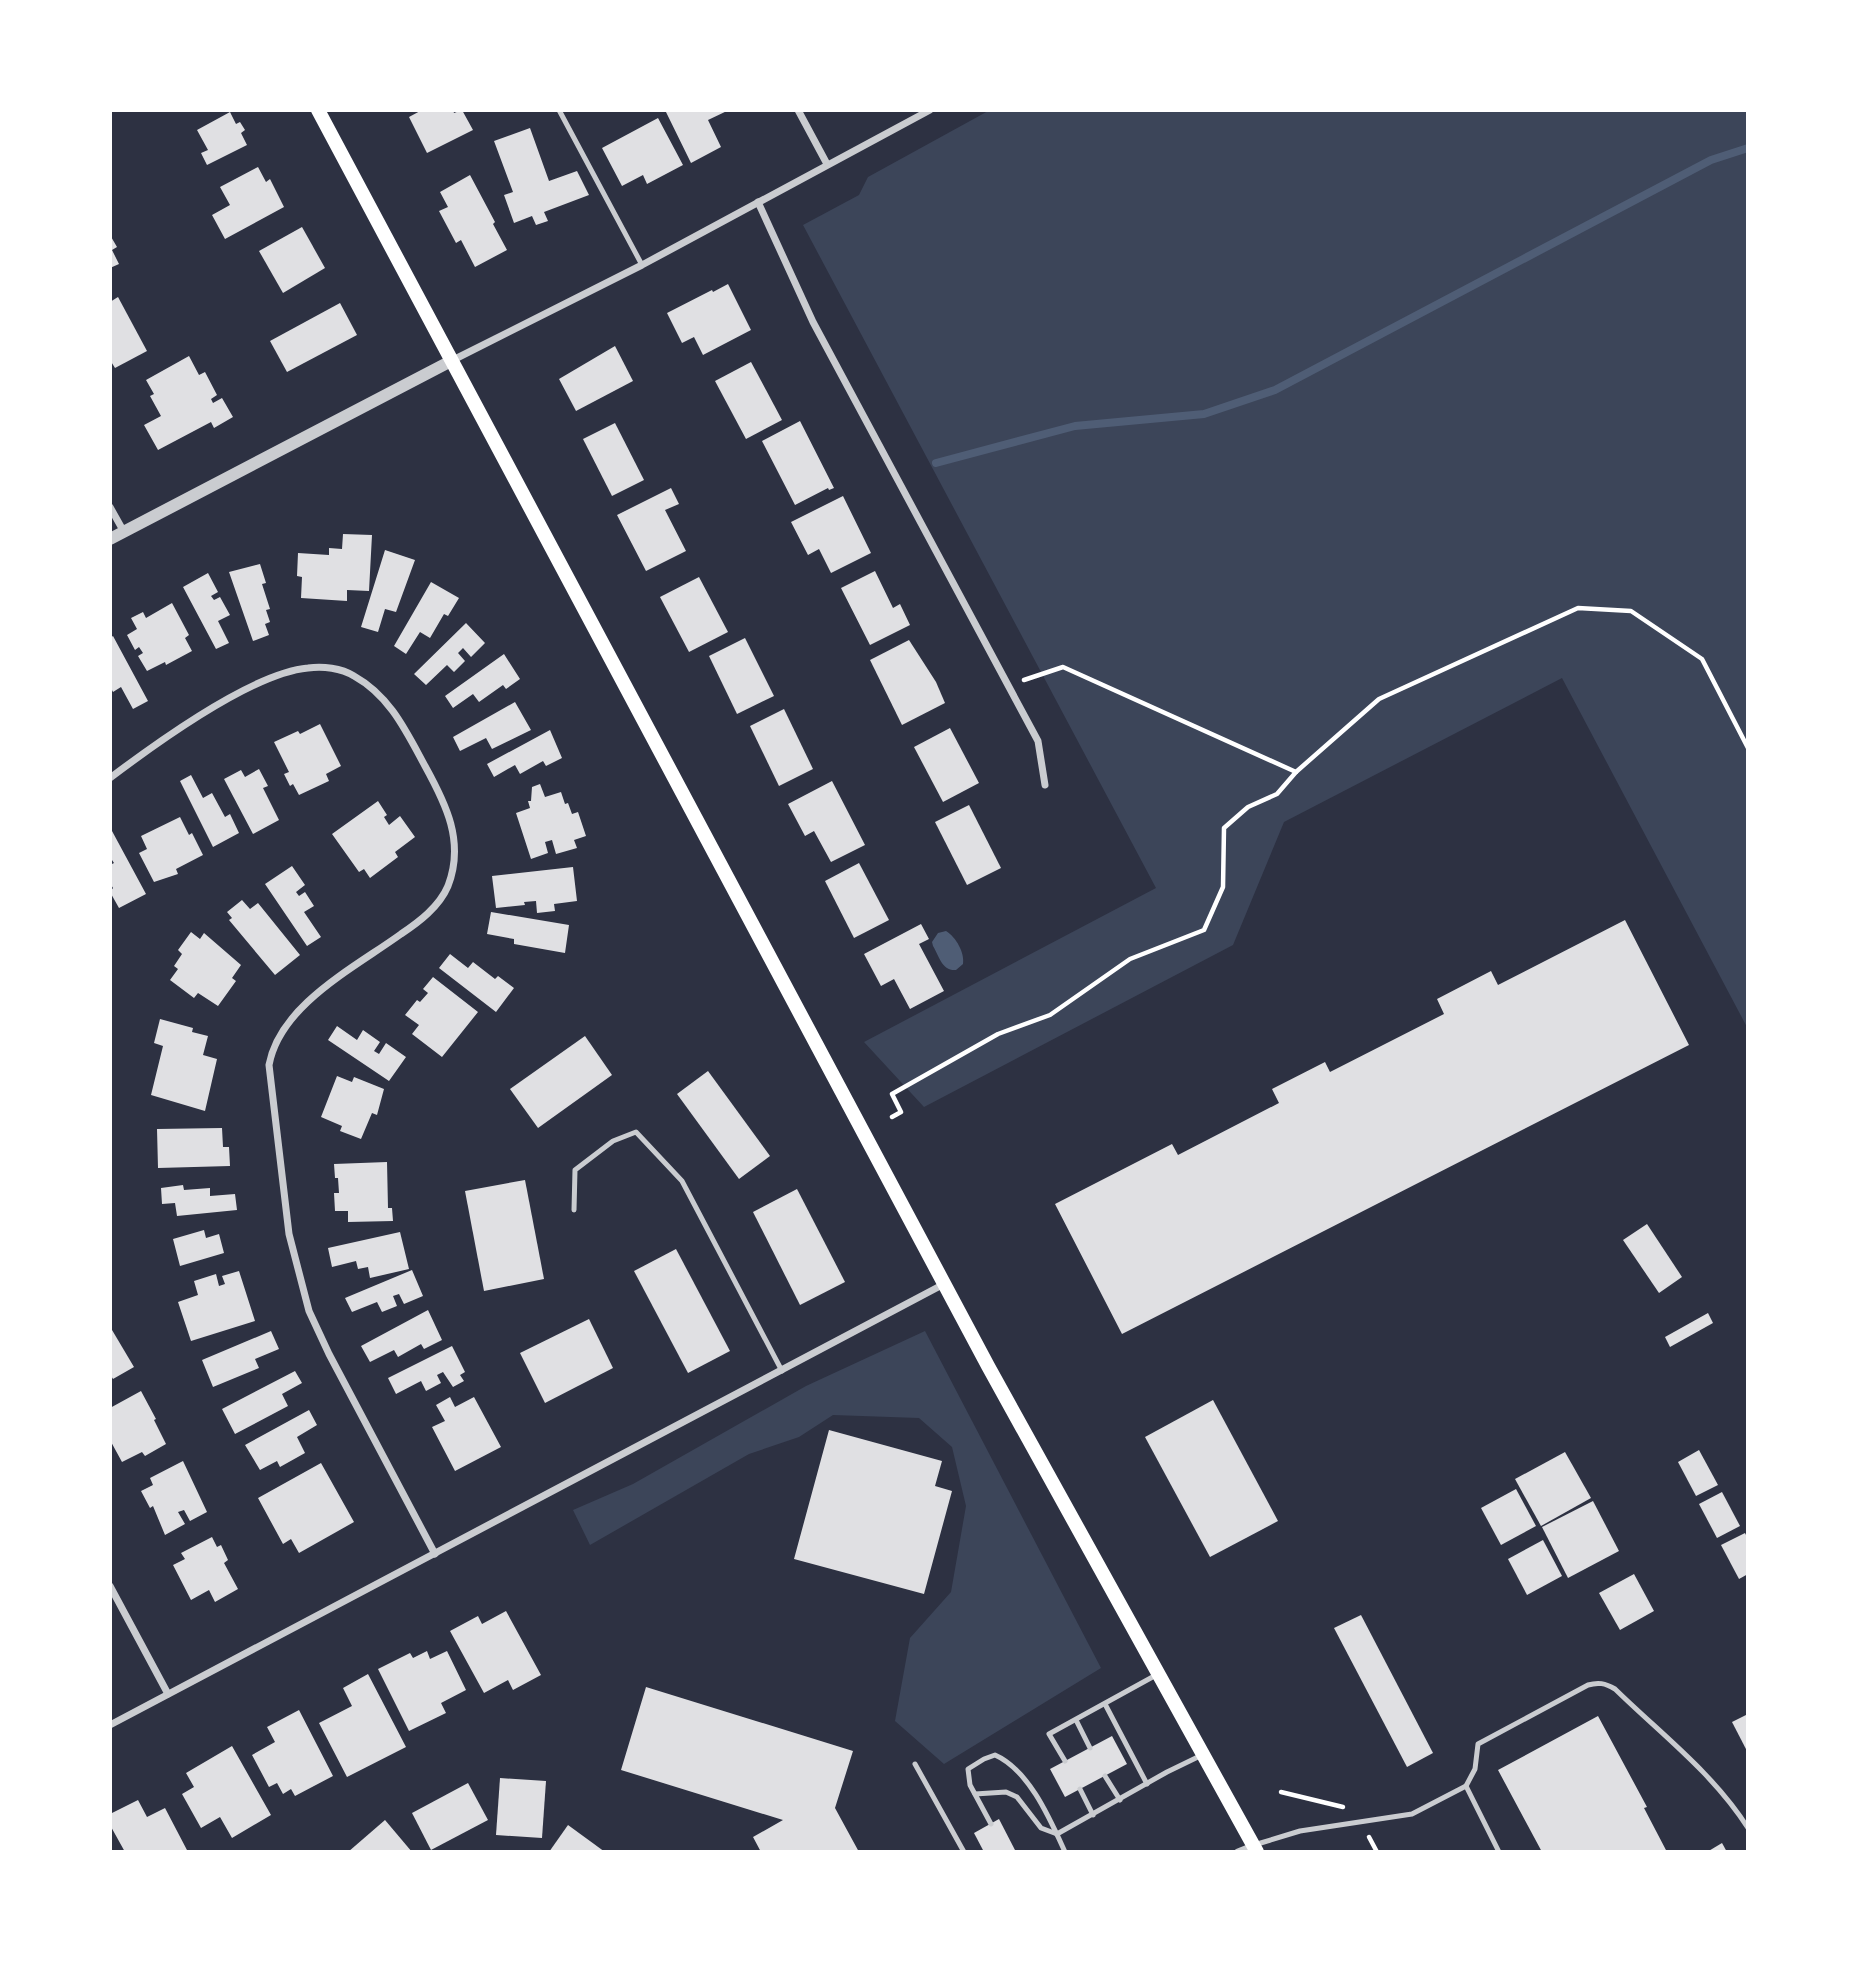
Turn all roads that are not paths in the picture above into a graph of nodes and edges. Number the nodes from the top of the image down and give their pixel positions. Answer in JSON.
{"nodes":[{"id":1,"x":318,"y":110,"type":"edge"},
{"id":2,"x":559,"y":110,"type":"edge"},
{"id":3,"x":798,"y":110,"type":"edge"},
{"id":4,"x":930,"y":110,"type":"edge"},
{"id":5,"x":827,"y":164,"type":"junction"},
{"id":6,"x":758,"y":202,"type":"junction"},
{"id":7,"x":642,"y":265,"type":"junction"},
{"id":8,"x":453,"y":360,"type":"junction"},
{"id":9,"x":110,"y":507,"type":"edge"},
{"id":10,"x":124,"y":532,"type":"junction"},
{"id":11,"x":110,"y":539,"type":"edge"},
{"id":12,"x":110,"y":778,"type":"edge"},
{"id":13,"x":1045,"y":785,"type":"dead end"},
{"id":14,"x":575,"y":1210,"type":"dead end"},
{"id":15,"x":944,"y":1284,"type":"junction"},
{"id":16,"x":782,"y":1371,"type":"junction"},
{"id":17,"x":435,"y":1554,"type":"junction"},
{"id":18,"x":110,"y":1586,"type":"edge"},
{"id":19,"x":1158,"y":1674,"type":"junction"},
{"id":20,"x":168,"y":1694,"type":"junction"},
{"id":21,"x":1105,"y":1704,"type":"junction"},
{"id":22,"x":1076,"y":1720,"type":"junction"},
{"id":23,"x":110,"y":1725,"type":"edge"},
{"id":24,"x":1090,"y":1748,"type":"dead end"},
{"id":25,"x":1203,"y":1755,"type":"junction"},
{"id":26,"x":1065,"y":1761,"type":"dead end"},
{"id":27,"x":915,"y":1764,"type":"dead end"},
{"id":28,"x":1105,"y":1776,"type":"dead end"},
{"id":29,"x":1147,"y":1783,"type":"junction"},
{"id":30,"x":1466,"y":1786,"type":"junction"},
{"id":31,"x":1080,"y":1789,"type":"dead end"},
{"id":32,"x":975,"y":1794,"type":"junction"},
{"id":33,"x":1120,"y":1800,"type":"junction"},
{"id":34,"x":1093,"y":1815,"type":"junction"},
{"id":35,"x":991,"y":1824,"type":"dead end"},
{"id":36,"x":1748,"y":1828,"type":"edge"},
{"id":37,"x":1057,"y":1834,"type":"junction"},
{"id":38,"x":1255,"y":1849,"type":"edge"},
{"id":39,"x":964,"y":1852,"type":"edge"},
{"id":40,"x":1065,"y":1852,"type":"edge"},
{"id":41,"x":1238,"y":1852,"type":"edge"},
{"id":42,"x":1499,"y":1852,"type":"edge"}],
"edges":[{"from":1,"to":8,"type":"main road"},
{"from":2,"to":7,"type":"lane"},
{"from":3,"to":5,"type":"street"},
{"from":4,"to":5,"type":"street"},
{"from":5,"to":6,"type":"street"},
{"from":6,"to":7,"type":"street"},
{"from":6,"to":13,"type":"street"},
{"from":7,"to":8,"type":"street"},
{"from":8,"to":10,"type":"street"},
{"from":8,"to":15,"type":"main road"},
{"from":9,"to":10,"type":"street"},
{"from":10,"to":11,"type":"street"},
{"from":12,"to":17,"type":"street"},
{"from":14,"to":16,"type":"lane"},
{"from":15,"to":16,"type":"street"},
{"from":15,"to":19,"type":"main road"},
{"from":16,"to":17,"type":"street"},
{"from":17,"to":20,"type":"street"},
{"from":18,"to":20,"type":"street"},
{"from":19,"to":21,"type":"lane"},
{"from":19,"to":25,"type":"main road"},
{"from":20,"to":23,"type":"street"},
{"from":21,"to":22,"type":"lane"},
{"from":21,"to":29,"type":"lane"},
{"from":22,"to":24,"type":"lane"},
{"from":22,"to":26,"type":"lane"},
{"from":25,"to":29,"type":"lane"},
{"from":25,"to":38,"type":"main road"},
{"from":27,"to":39,"type":"lane"},
{"from":28,"to":33,"type":"lane"},
{"from":29,"to":33,"type":"lane"},
{"from":30,"to":36,"type":"lane"},
{"from":30,"to":38,"type":"lane"},
{"from":30,"to":42,"type":"lane"},
{"from":31,"to":34,"type":"lane"},
{"from":32,"to":35,"type":"lane"},
{"from":32,"to":37,"type":"lane"},
{"from":32,"to":37,"type":"lane"},
{"from":33,"to":34,"type":"lane"},
{"from":34,"to":37,"type":"lane"},
{"from":37,"to":40,"type":"lane"},
{"from":38,"to":41,"type":"street"}]}
